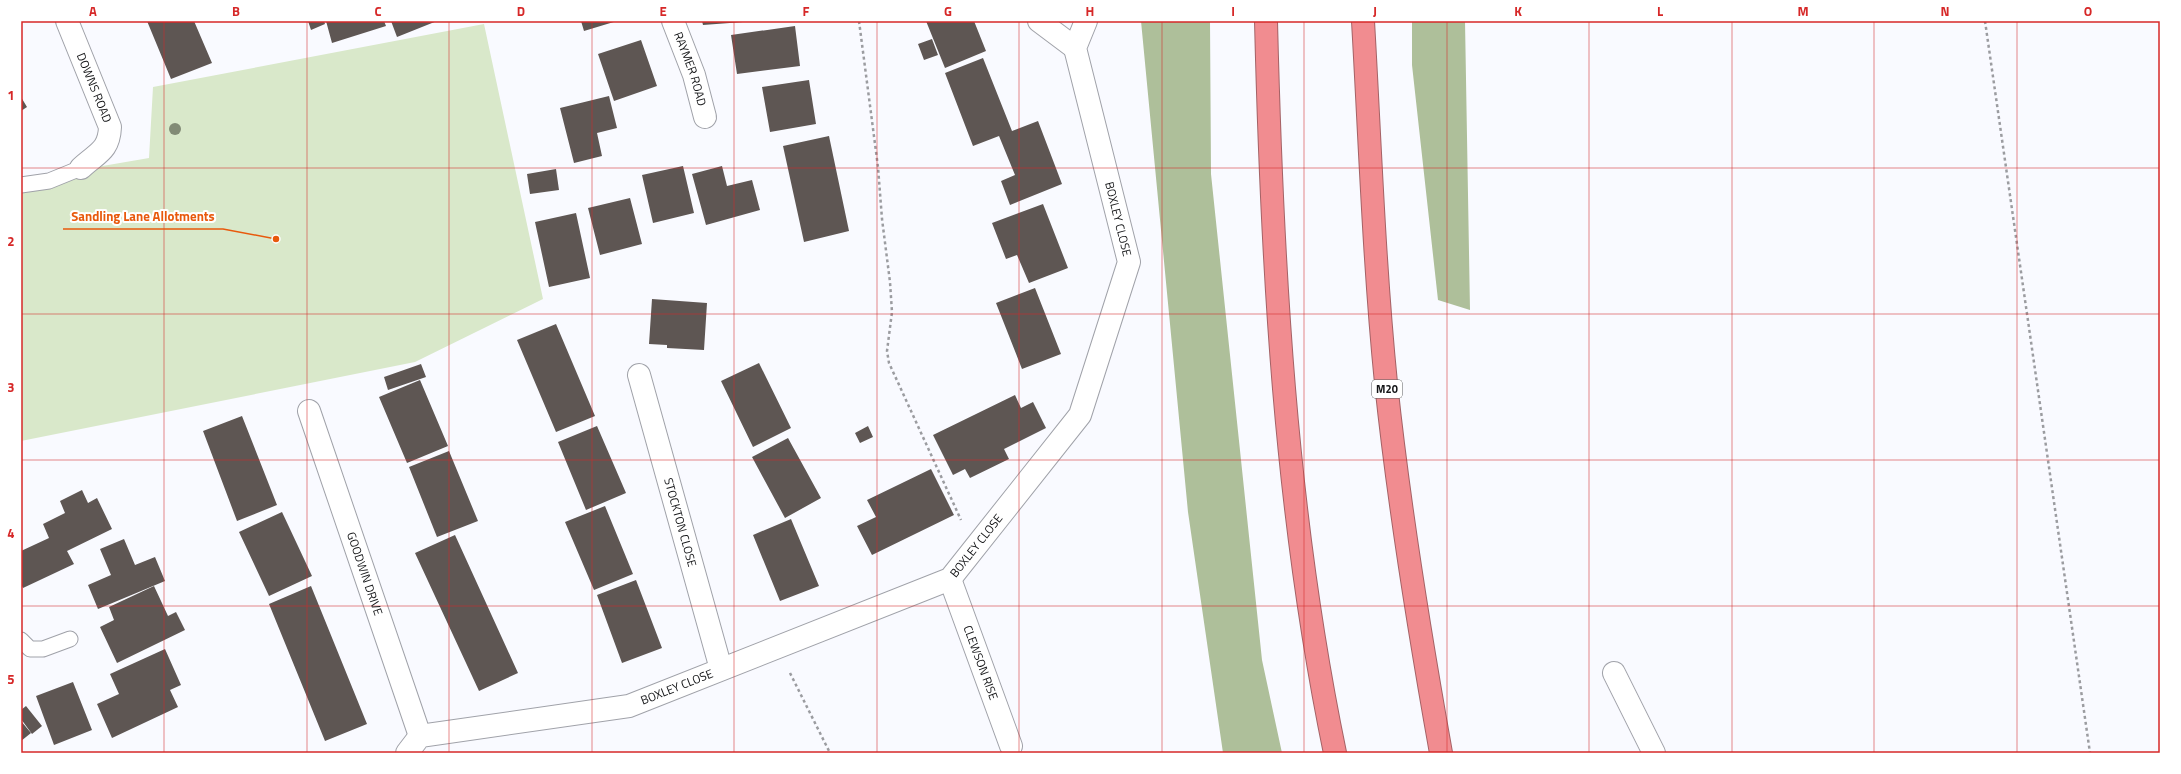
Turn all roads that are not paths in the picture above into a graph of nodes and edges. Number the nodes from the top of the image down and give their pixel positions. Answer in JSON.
{"nodes":[{"id":1,"x":66,"y":21,"type":"edge"},
{"id":2,"x":673,"y":21,"type":"edge"},
{"id":3,"x":1039,"y":21,"type":"edge"},
{"id":4,"x":1086,"y":21,"type":"edge"},
{"id":5,"x":1266,"y":21,"type":"edge"},
{"id":6,"x":1363,"y":21,"type":"edge"},
{"id":7,"x":1075,"y":48,"type":"junction"},
{"id":8,"x":705,"y":117,"type":"dead end"},
{"id":9,"x":81,"y":168,"type":"joint"},
{"id":10,"x":21,"y":185,"type":"edge"},
{"id":11,"x":639,"y":375,"type":"dead end"},
{"id":12,"x":309,"y":411,"type":"dead end"},
{"id":13,"x":950,"y":579,"type":"junction"},
{"id":14,"x":70,"y":639,"type":"dead end"},
{"id":15,"x":21,"y":640,"type":"edge"},
{"id":16,"x":721,"y":669,"type":"junction"},
{"id":17,"x":1614,"y":673,"type":"dead end"},
{"id":18,"x":420,"y":736,"type":"junction"},
{"id":19,"x":1011,"y":746,"type":"dead end"},
{"id":20,"x":407,"y":753,"type":"edge"},
{"id":21,"x":1335,"y":753,"type":"edge"},
{"id":22,"x":1441,"y":753,"type":"edge"},
{"id":23,"x":1654,"y":753,"type":"edge"}],
"edges":[{"from":1,"to":9,"type":"street","name":"DOWNS ROAD"},
{"from":2,"to":8,"type":"street","name":"RAYMER ROAD"},
{"from":3,"to":7,"type":"street"},
{"from":4,"to":7,"type":"street"},
{"from":5,"to":21,"type":"highway"},
{"from":6,"to":22,"type":"highway","number":"M20"},
{"from":7,"to":13,"type":"street","name":"BOXLEY CLOSE"},
{"from":9,"to":10,"type":"lane"},
{"from":11,"to":16,"type":"street","name":"STOCKTON CLOSE"},
{"from":12,"to":18,"type":"street","name":"GOODWIN DRIVE"},
{"from":13,"to":16,"type":"street","name":"BOXLEY CLOSE"},
{"from":13,"to":19,"type":"street","name":"CLEWSON RISE"},
{"from":14,"to":15,"type":"lane"},
{"from":16,"to":18,"type":"street","name":"BOXLEY CLOSE"},
{"from":17,"to":23,"type":"street"},
{"from":18,"to":20,"type":"street"}]}
